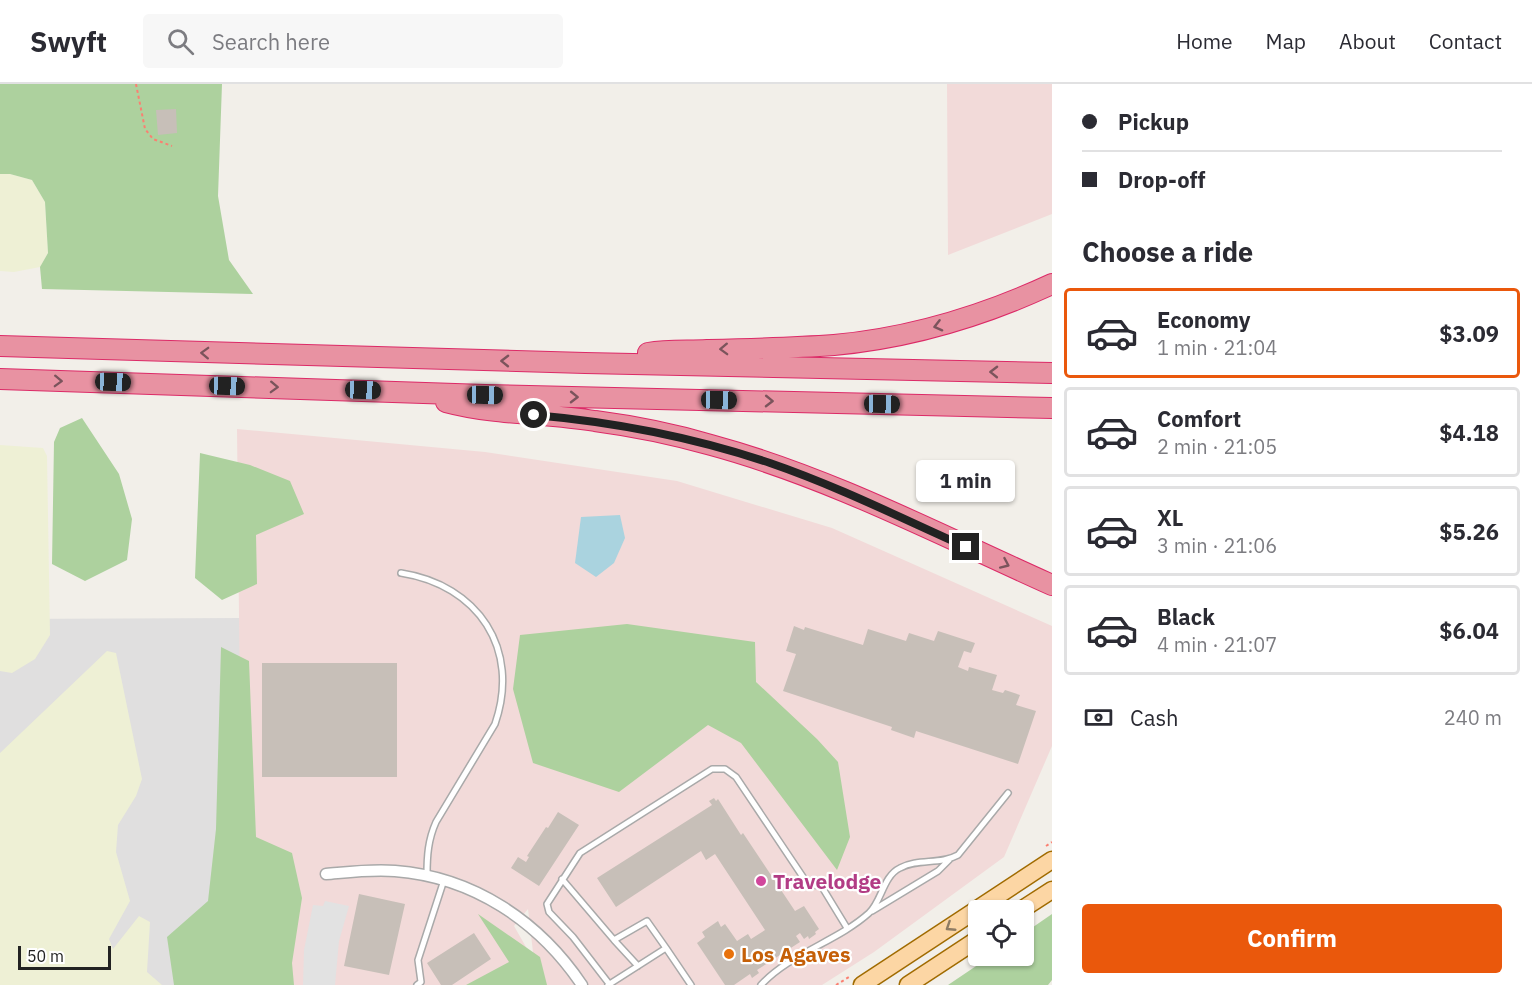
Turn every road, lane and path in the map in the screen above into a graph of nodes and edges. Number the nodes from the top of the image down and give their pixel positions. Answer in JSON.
{"nodes":[{"id":1,"x":136,"y":84,"type":"edge"},
{"id":2,"x":172,"y":146,"type":"dead end"},
{"id":3,"x":1052,"y":284,"type":"edge"},
{"id":4,"x":0,"y":346,"type":"edge"},
{"id":5,"x":585,"y":363,"type":"junction"},
{"id":6,"x":1052,"y":373,"type":"edge"},
{"id":7,"x":0,"y":379,"type":"edge"},
{"id":8,"x":408,"y":392,"type":"junction"},
{"id":9,"x":1052,"y":408,"type":"edge"},
{"id":10,"x":401,"y":573,"type":"dead end"},
{"id":11,"x":1052,"y":585,"type":"edge"},
{"id":12,"x":1008,"y":793,"type":"dead end"},
{"id":13,"x":950,"y":860,"type":"junction"},
{"id":14,"x":1052,"y":860,"type":"edge"},
{"id":15,"x":326,"y":874,"type":"dead end"},
{"id":16,"x":427,"y":876,"type":"junction"},
{"id":17,"x":562,"y":879,"type":"junction"},
{"id":18,"x":444,"y":880,"type":"junction"},
{"id":19,"x":1052,"y":890,"type":"edge"},
{"id":20,"x":1034,"y":902,"type":"edge"},
{"id":21,"x":871,"y":912,"type":"junction"},
{"id":22,"x":847,"y":928,"type":"junction"},
{"id":23,"x":614,"y":940,"type":"junction"},
{"id":24,"x":968,"y":946,"type":"edge"},
{"id":25,"x":666,"y":948,"type":"junction"},
{"id":26,"x":638,"y":966,"type":"junction"},
{"id":27,"x":417,"y":985,"type":"edge"},
{"id":28,"x":582,"y":985,"type":"edge"},
{"id":29,"x":609,"y":985,"type":"edge"},
{"id":30,"x":691,"y":985,"type":"edge"},
{"id":31,"x":761,"y":985,"type":"edge"},
{"id":32,"x":862,"y":985,"type":"edge"},
{"id":33,"x":908,"y":985,"type":"edge"}],
"edges":[{"from":1,"to":2,"type":"path"},
{"from":3,"to":5,"type":"highway","one_way":true},
{"from":5,"to":4,"type":"highway","one_way":true},
{"from":6,"to":5,"type":"highway","one_way":true},
{"from":7,"to":8,"type":"highway","one_way":true},
{"from":8,"to":9,"type":"highway","one_way":true},
{"from":8,"to":11,"type":"highway","one_way":true},
{"from":10,"to":16,"type":"lane"},
{"from":12,"to":13,"type":"lane"},
{"from":13,"to":21,"type":"lane"},
{"from":13,"to":21,"type":"lane"},
{"from":14,"to":32,"type":"main road","one_way":true},
{"from":15,"to":16,"type":"street"},
{"from":16,"to":18,"type":"street"},
{"from":17,"to":22,"type":"lane"},
{"from":17,"to":23,"type":"lane"},
{"from":17,"to":29,"type":"lane"},
{"from":18,"to":27,"type":"lane"},
{"from":18,"to":28,"type":"street"},
{"from":19,"to":20,"type":"main road"},
{"from":21,"to":22,"type":"lane"},
{"from":22,"to":31,"type":"lane"},
{"from":23,"to":25,"type":"lane"},
{"from":23,"to":26,"type":"lane"},
{"from":24,"to":33,"type":"main road"},
{"from":25,"to":26,"type":"lane"},
{"from":25,"to":30,"type":"lane"},
{"from":26,"to":29,"type":"lane"}]}
